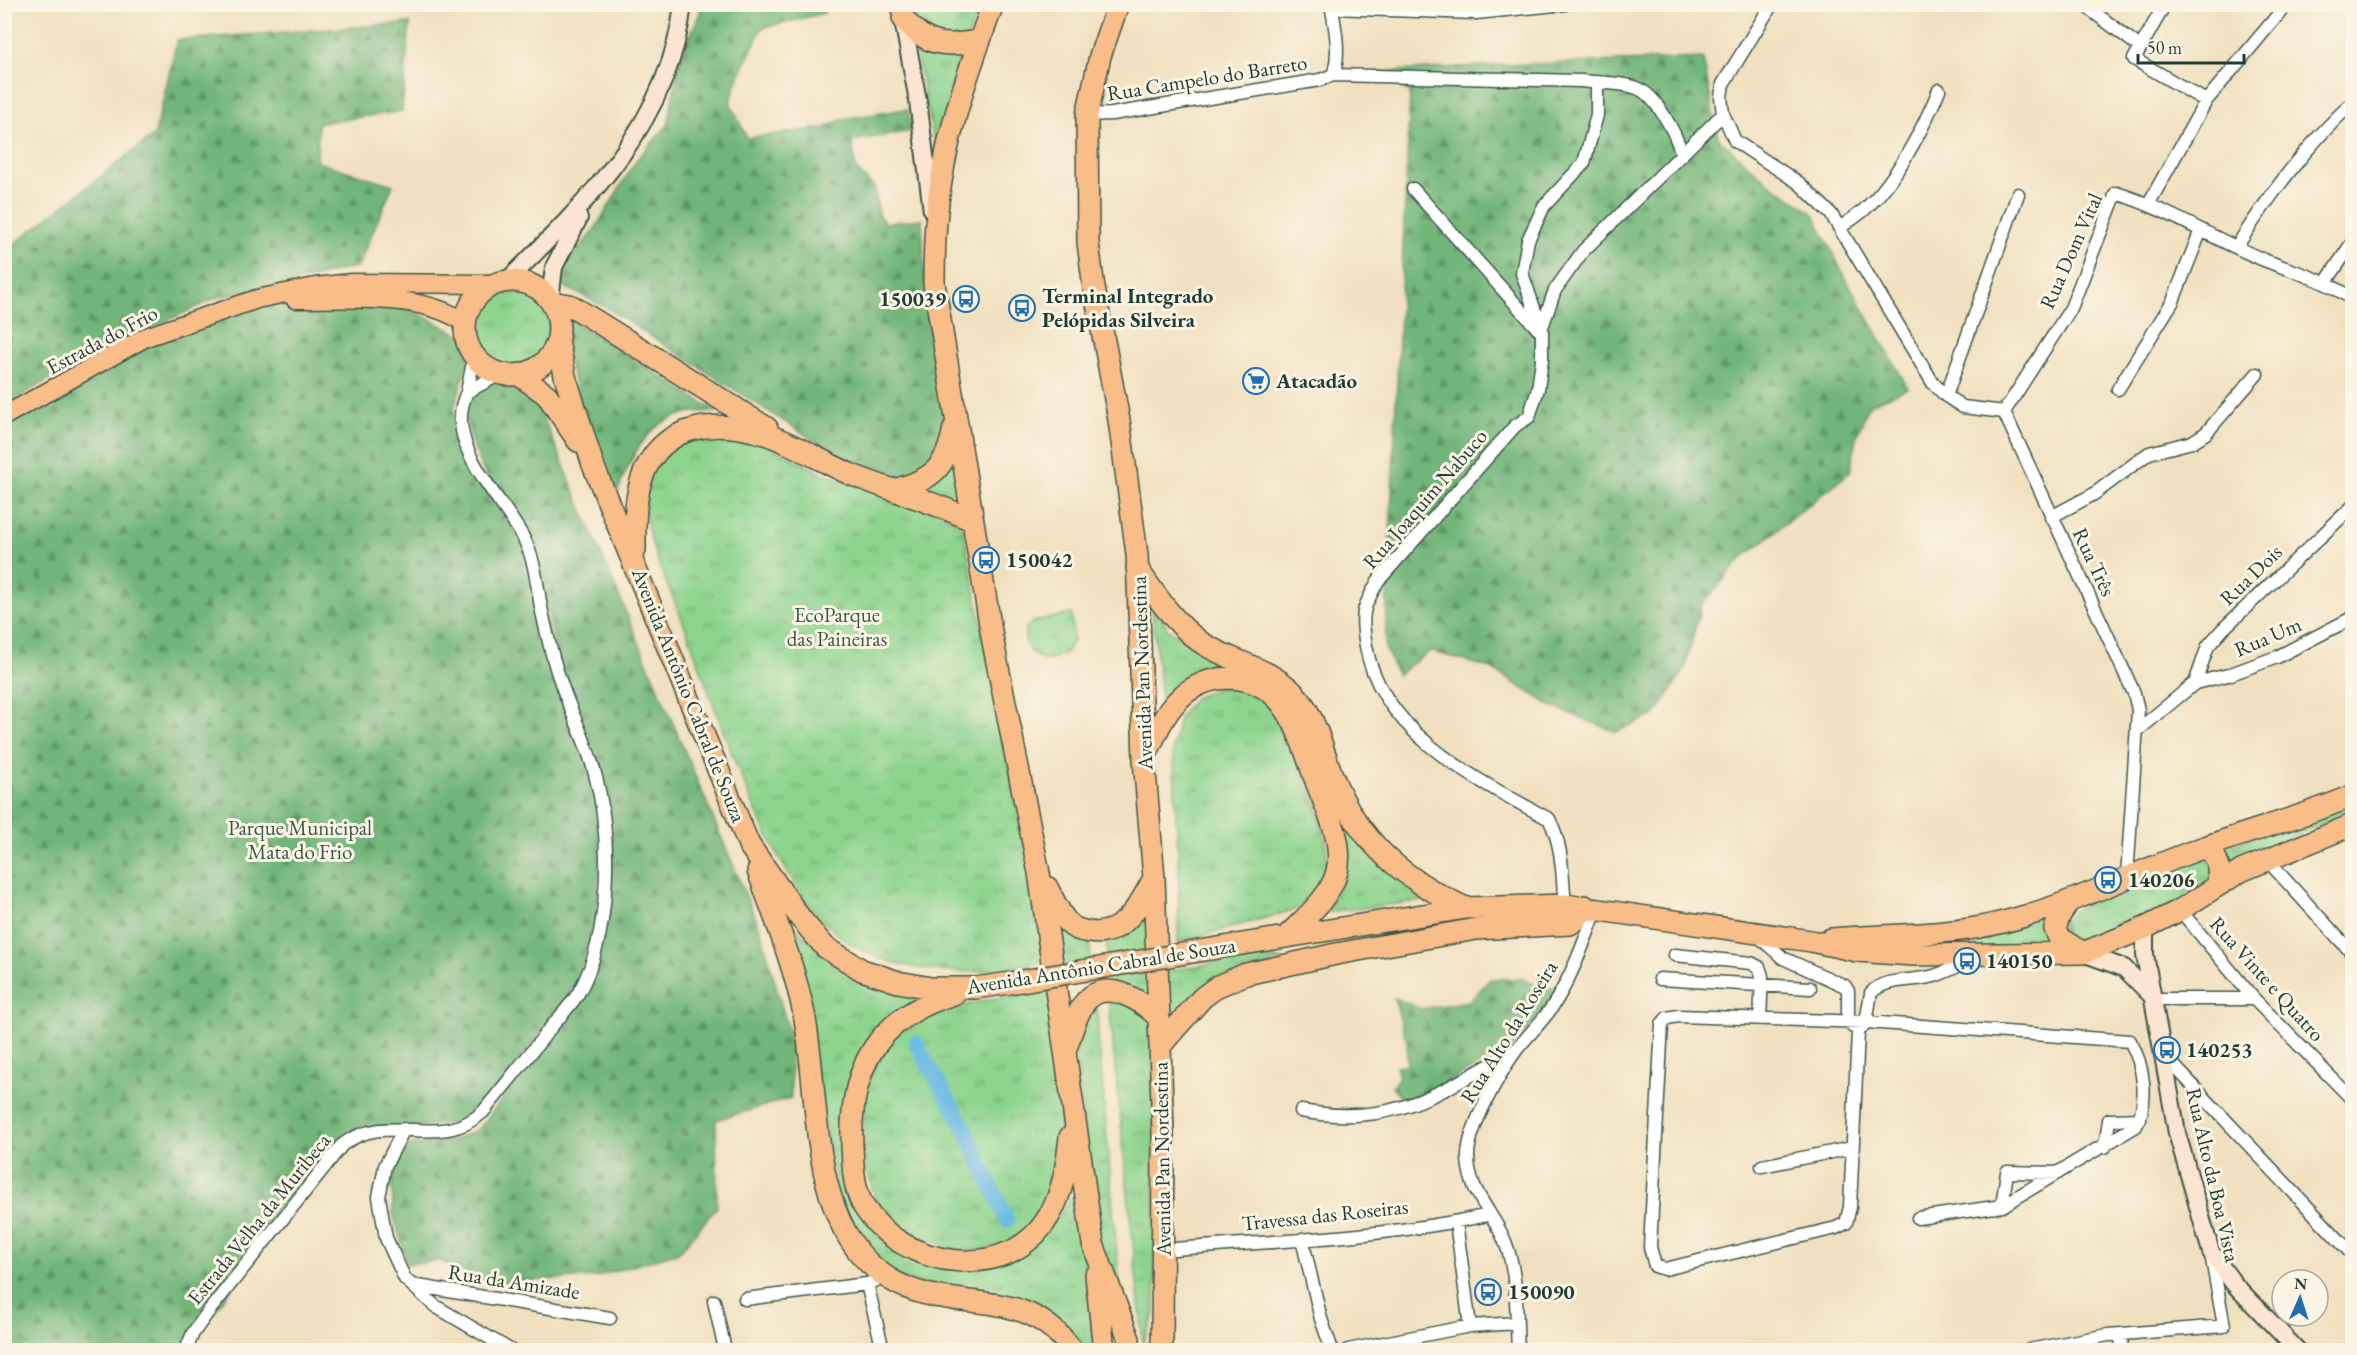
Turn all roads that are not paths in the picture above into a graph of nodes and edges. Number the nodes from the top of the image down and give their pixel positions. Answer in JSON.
{"nodes":[{"id":1,"x":682,"y":4,"type":"edge"},
{"id":2,"x":993,"y":4,"type":"edge"},
{"id":3,"x":1118,"y":4,"type":"edge"},
{"id":4,"x":1565,"y":4,"type":"edge"},
{"id":5,"x":1773,"y":4,"type":"edge"},
{"id":6,"x":2083,"y":4,"type":"edge"},
{"id":7,"x":2164,"y":4,"type":"edge"},
{"id":8,"x":2287,"y":4,"type":"edge"},
{"id":9,"x":1331,"y":6,"type":"edge"},
{"id":10,"x":902,"y":11,"type":"edge"},
{"id":11,"x":980,"y":41,"type":"junction"},
{"id":12,"x":2140,"y":47,"type":"junction"},
{"id":13,"x":1333,"y":75,"type":"junction"},
{"id":14,"x":1597,"y":82,"type":"junction"},
{"id":15,"x":1940,"y":90,"type":"dead end"},
{"id":16,"x":2206,"y":101,"type":"junction"},
{"id":17,"x":2352,"y":103,"type":"edge"},
{"id":18,"x":1723,"y":114,"type":"junction"},
{"id":19,"x":1087,"y":115,"type":"junction"},
{"id":20,"x":1681,"y":152,"type":"junction"},
{"id":21,"x":1413,"y":189,"type":"dead end"},
{"id":22,"x":593,"y":193,"type":"junction"},
{"id":23,"x":2018,"y":194,"type":"dead end"},
{"id":24,"x":2149,"y":203,"type":"junction"},
{"id":25,"x":1840,"y":228,"type":"junction"},
{"id":26,"x":934,"y":230,"type":"junction"},
{"id":27,"x":2201,"y":230,"type":"junction"},
{"id":28,"x":2352,"y":243,"type":"edge"},
{"id":29,"x":2237,"y":246,"type":"junction"},
{"id":30,"x":2326,"y":282,"type":"junction"},
{"id":31,"x":501,"y":283,"type":"junction"},
{"id":32,"x":257,"y":299,"type":"junction"},
{"id":33,"x":2352,"y":299,"type":"edge"},
{"id":34,"x":551,"y":301,"type":"junction"},
{"id":35,"x":465,"y":323,"type":"junction"},
{"id":36,"x":1542,"y":334,"type":"junction"},
{"id":37,"x":558,"y":340,"type":"junction"},
{"id":38,"x":474,"y":357,"type":"junction"},
{"id":39,"x":509,"y":374,"type":"junction"},
{"id":40,"x":2258,"y":374,"type":"dead end"},
{"id":41,"x":2118,"y":389,"type":"dead end"},
{"id":42,"x":467,"y":392,"type":"junction"},
{"id":43,"x":1946,"y":396,"type":"junction"},
{"id":44,"x":2004,"y":412,"type":"junction"},
{"id":45,"x":4,"y":416,"type":"edge"},
{"id":46,"x":957,"y":416,"type":"junction"},
{"id":47,"x":806,"y":452,"type":"junction"},
{"id":48,"x":594,"y":465,"type":"junction"},
{"id":49,"x":894,"y":490,"type":"junction"},
{"id":50,"x":2352,"y":507,"type":"edge"},
{"id":51,"x":2051,"y":517,"type":"junction"},
{"id":52,"x":973,"y":521,"type":"junction"},
{"id":53,"x":635,"y":560,"type":"junction"},
{"id":54,"x":1137,"y":568,"type":"junction"},
{"id":55,"x":2352,"y":618,"type":"edge"},
{"id":56,"x":2195,"y":683,"type":"junction"},
{"id":57,"x":2138,"y":729,"type":"junction"},
{"id":58,"x":1144,"y":760,"type":"junction"},
{"id":59,"x":2352,"y":796,"type":"edge"},
{"id":60,"x":2352,"y":825,"type":"edge"},
{"id":61,"x":749,"y":845,"type":"junction"},
{"id":62,"x":2203,"y":848,"type":"junction"},
{"id":63,"x":2267,"y":860,"type":"junction"},
{"id":64,"x":1039,"y":873,"type":"junction"},
{"id":65,"x":2127,"y":877,"type":"junction"},
{"id":66,"x":1154,"y":878,"type":"junction"},
{"id":67,"x":2218,"y":885,"type":"junction"},
{"id":68,"x":2068,"y":903,"type":"junction"},
{"id":69,"x":1583,"y":906,"type":"junction"},
{"id":70,"x":1466,"y":908,"type":"junction"},
{"id":71,"x":2180,"y":910,"type":"junction"},
{"id":72,"x":2145,"y":928,"type":"junction"},
{"id":73,"x":1754,"y":932,"type":"junction"},
{"id":74,"x":1287,"y":936,"type":"junction"},
{"id":75,"x":1811,"y":941,"type":"junction"},
{"id":76,"x":2083,"y":953,"type":"junction"},
{"id":77,"x":2352,"y":953,"type":"edge"},
{"id":78,"x":1675,"y":955,"type":"dead end"},
{"id":79,"x":1983,"y":955,"type":"junction"},
{"id":80,"x":1660,"y":980,"type":"dead end"},
{"id":81,"x":1761,"y":985,"type":"junction"},
{"id":82,"x":976,"y":988,"type":"junction"},
{"id":83,"x":1810,"y":988,"type":"dead end"},
{"id":84,"x":2154,"y":999,"type":"junction"},
{"id":85,"x":2254,"y":999,"type":"junction"},
{"id":86,"x":1158,"y":1017,"type":"junction"},
{"id":87,"x":1760,"y":1018,"type":"junction"},
{"id":88,"x":1848,"y":1022,"type":"junction"},
{"id":89,"x":1862,"y":1027,"type":"junction"},
{"id":90,"x":1160,"y":1046,"type":"junction"},
{"id":91,"x":1065,"y":1048,"type":"junction"},
{"id":92,"x":1516,"y":1051,"type":"junction"},
{"id":93,"x":2163,"y":1055,"type":"junction"},
{"id":94,"x":2352,"y":1099,"type":"edge"},
{"id":95,"x":1301,"y":1111,"type":"dead end"},
{"id":96,"x":1073,"y":1113,"type":"junction"},
{"id":97,"x":2140,"y":1119,"type":"junction"},
{"id":98,"x":404,"y":1129,"type":"junction"},
{"id":99,"x":2105,"y":1147,"type":"junction"},
{"id":100,"x":1852,"y":1148,"type":"junction"},
{"id":101,"x":1762,"y":1166,"type":"dead end"},
{"id":102,"x":2059,"y":1173,"type":"junction"},
{"id":103,"x":2002,"y":1206,"type":"junction"},
{"id":104,"x":1488,"y":1215,"type":"junction"},
{"id":105,"x":1918,"y":1218,"type":"dead end"},
{"id":106,"x":1456,"y":1222,"type":"junction"},
{"id":107,"x":1302,"y":1239,"type":"junction"},
{"id":108,"x":1093,"y":1244,"type":"junction"},
{"id":109,"x":1164,"y":1250,"type":"junction"},
{"id":110,"x":2211,"y":1252,"type":"junction"},
{"id":111,"x":2352,"y":1254,"type":"edge"},
{"id":112,"x":876,"y":1280,"type":"junction"},
{"id":113,"x":411,"y":1285,"type":"junction"},
{"id":114,"x":745,"y":1299,"type":"dead end"},
{"id":115,"x":714,"y":1301,"type":"dead end"},
{"id":116,"x":610,"y":1318,"type":"dead end"},
{"id":117,"x":1517,"y":1323,"type":"junction"},
{"id":118,"x":1470,"y":1326,"type":"junction"},
{"id":119,"x":1161,"y":1327,"type":"junction"},
{"id":120,"x":2122,"y":1335,"type":"junction"},
{"id":121,"x":1129,"y":1339,"type":"dead end"},
{"id":122,"x":186,"y":1350,"type":"edge"},
{"id":123,"x":510,"y":1350,"type":"edge"},
{"id":124,"x":725,"y":1350,"type":"edge"},
{"id":125,"x":883,"y":1350,"type":"edge"},
{"id":126,"x":1072,"y":1350,"type":"edge"},
{"id":127,"x":1104,"y":1350,"type":"edge"},
{"id":128,"x":1157,"y":1350,"type":"edge"},
{"id":129,"x":1162,"y":1350,"type":"edge"},
{"id":130,"x":1332,"y":1350,"type":"edge"},
{"id":131,"x":1348,"y":1350,"type":"edge"},
{"id":132,"x":1518,"y":1350,"type":"edge"},
{"id":133,"x":2028,"y":1350,"type":"edge"},
{"id":134,"x":2121,"y":1350,"type":"edge"},
{"id":135,"x":2297,"y":1350,"type":"edge"}],
"edges":[{"from":1,"to":22,"type":"main road"},
{"from":2,"to":11,"type":"highway"},
{"from":3,"to":19,"type":"highway","name":"Avenida Pan Nordestina"},
{"from":4,"to":9,"type":"street"},
{"from":5,"to":18,"type":"street"},
{"from":6,"to":12,"type":"street"},
{"from":7,"to":12,"type":"street"},
{"from":8,"to":16,"type":"street"},
{"from":9,"to":13,"type":"street","name":"Rua Campelo do Barreto"},
{"from":10,"to":11,"type":"highway"},
{"from":10,"to":26,"type":"main road"},
{"from":11,"to":26,"type":"highway"},
{"from":12,"to":16,"type":"street"},
{"from":13,"to":14,"type":"street"},
{"from":13,"to":19,"type":"street","name":"Rua Campelo do Barreto"},
{"from":14,"to":20,"type":"street"},
{"from":14,"to":36,"type":"street"},
{"from":15,"to":25,"type":"street"},
{"from":16,"to":24,"type":"street"},
{"from":17,"to":29,"type":"street"},
{"from":18,"to":20,"type":"street"},
{"from":18,"to":25,"type":"street"},
{"from":19,"to":54,"type":"highway","name":"Avenida Pan Nordestina"},
{"from":20,"to":36,"type":"street"},
{"from":21,"to":36,"type":"street"},
{"from":22,"to":31,"type":"main road"},
{"from":22,"to":34,"type":"main road"},
{"from":23,"to":43,"type":"street"},
{"from":24,"to":27,"type":"street","name":"Rua Dom Vital"},
{"from":24,"to":44,"type":"street","name":"Rua Dom Vital"},
{"from":25,"to":43,"type":"street"},
{"from":26,"to":46,"type":"highway"},
{"from":27,"to":29,"type":"street","name":"Rua Dom Vital"},
{"from":27,"to":41,"type":"street"},
{"from":28,"to":30,"type":"street"},
{"from":29,"to":30,"type":"street","name":"Rua Dom Vital"},
{"from":30,"to":33,"type":"street","name":"Rua Dom Vital"},
{"from":31,"to":32,"type":"main road","name":"Estrada do Frio"},
{"from":31,"to":34,"type":"highway"},
{"from":31,"to":35,"type":"highway"},
{"from":32,"to":35,"type":"main road","name":"Estrada do Frio"},
{"from":32,"to":45,"type":"main road","name":"Estrada do Frio"},
{"from":34,"to":37,"type":"highway"},
{"from":34,"to":47,"type":"highway"},
{"from":35,"to":38,"type":"highway"},
{"from":36,"to":69,"type":"street","name":"Rua Joaquim Nabuco"},
{"from":37,"to":39,"type":"highway"},
{"from":37,"to":48,"type":"highway","name":"Avenida Antônio Cabral de Souza"},
{"from":38,"to":39,"type":"highway"},
{"from":38,"to":42,"type":"street","name":"Estrada Velha da Muribeca"},
{"from":39,"to":42,"type":"street"},
{"from":39,"to":48,"type":"highway","name":"Avenida Antônio Cabral de Souza"},
{"from":40,"to":51,"type":"street"},
{"from":42,"to":98,"type":"street","name":"Estrada Velha da Muribeca"},
{"from":43,"to":44,"type":"street"},
{"from":44,"to":51,"type":"street","name":"Rua Três"},
{"from":46,"to":49,"type":"highway"},
{"from":46,"to":52,"type":"highway"},
{"from":47,"to":49,"type":"highway"},
{"from":47,"to":53,"type":"highway"},
{"from":48,"to":53,"type":"highway","name":"Avenida Antônio Cabral de Souza"},
{"from":49,"to":52,"type":"highway"},
{"from":50,"to":56,"type":"street","name":"Rua Dois"},
{"from":51,"to":57,"type":"street","name":"Rua Três"},
{"from":52,"to":64,"type":"highway"},
{"from":53,"to":61,"type":"highway","name":"Avenida Antônio Cabral de Souza"},
{"from":54,"to":58,"type":"highway","name":"Avenida Pan Nordestina"},
{"from":54,"to":70,"type":"highway"},
{"from":55,"to":56,"type":"street","name":"Rua Um"},
{"from":56,"to":57,"type":"street"},
{"from":57,"to":65,"type":"street","name":"Rua Três"},
{"from":58,"to":66,"type":"highway","name":"Avenida Pan Nordestina"},
{"from":58,"to":74,"type":"highway"},
{"from":59,"to":62,"type":"highway","name":"Avenida Antônio Cabral de Souza"},
{"from":60,"to":63,"type":"highway","name":"Avenida Antônio Cabral de Souza"},
{"from":61,"to":82,"type":"highway","name":"Avenida Antônio Cabral de Souza"},
{"from":61,"to":112,"type":"highway"},
{"from":62,"to":65,"type":"highway","name":"Avenida Antônio Cabral de Souza"},
{"from":62,"to":67,"type":"highway"},
{"from":63,"to":67,"type":"highway","name":"Avenida Antônio Cabral de Souza"},
{"from":63,"to":77,"type":"street"},
{"from":64,"to":66,"type":"highway"},
{"from":64,"to":91,"type":"highway"},
{"from":65,"to":68,"type":"highway","name":"Avenida Antônio Cabral de Souza"},
{"from":66,"to":86,"type":"highway","name":"Avenida Pan Nordestina"},
{"from":67,"to":71,"type":"highway","name":"Avenida Antônio Cabral de Souza"},
{"from":68,"to":75,"type":"highway","name":"Avenida Antônio Cabral de Souza"},
{"from":68,"to":76,"type":"highway"},
{"from":69,"to":70,"type":"highway","name":"Avenida Antônio Cabral de Souza"},
{"from":69,"to":73,"type":"highway","name":"Avenida Antônio Cabral de Souza"},
{"from":69,"to":90,"type":"highway"},
{"from":69,"to":92,"type":"street","name":"Rua Alto da Roseira"},
{"from":70,"to":74,"type":"highway","name":"Avenida Antônio Cabral de Souza"},
{"from":71,"to":72,"type":"highway","name":"Avenida Antônio Cabral de Souza"},
{"from":71,"to":85,"type":"street","name":"Rua Vinte e Quatro"},
{"from":72,"to":76,"type":"highway","name":"Avenida Antônio Cabral de Souza"},
{"from":72,"to":84,"type":"main road","name":"Rua Alto da Boa Vista"},
{"from":73,"to":75,"type":"highway","name":"Avenida Antônio Cabral de Souza"},
{"from":73,"to":88,"type":"street"},
{"from":74,"to":82,"type":"highway","name":"Avenida Antônio Cabral de Souza","bridge":true},
{"from":75,"to":79,"type":"highway","name":"Avenida Antônio Cabral de Souza"},
{"from":76,"to":79,"type":"highway","name":"Avenida Antônio Cabral de Souza"},
{"from":76,"to":84,"type":"main road"},
{"from":78,"to":81,"type":"street"},
{"from":79,"to":89,"type":"street"},
{"from":80,"to":81,"type":"street"},
{"from":81,"to":83,"type":"street"},
{"from":81,"to":87,"type":"street"},
{"from":82,"to":96,"type":"highway"},
{"from":84,"to":85,"type":"street"},
{"from":84,"to":93,"type":"main road","name":"Rua Alto da Boa Vista"},
{"from":85,"to":94,"type":"street","name":"Rua Vinte e Quatro"},
{"from":86,"to":90,"type":"highway","name":"Avenida Pan Nordestina"},
{"from":86,"to":91,"type":"highway"},
{"from":87,"to":88,"type":"street"},
{"from":87,"to":100,"type":"street"},
{"from":88,"to":89,"type":"street"},
{"from":89,"to":97,"type":"street"},
{"from":89,"to":100,"type":"street"},
{"from":90,"to":109,"type":"highway","name":"Avenida Pan Nordestina"},
{"from":91,"to":96,"type":"highway"},
{"from":92,"to":95,"type":"street"},
{"from":92,"to":104,"type":"street","name":"Rua Alto da Roseira"},
{"from":93,"to":110,"type":"main road","name":"Rua Alto da Boa Vista"},
{"from":93,"to":111,"type":"street"},
{"from":96,"to":108,"type":"highway"},
{"from":97,"to":99,"type":"street"},
{"from":97,"to":99,"type":"street"},
{"from":98,"to":113,"type":"street"},
{"from":98,"to":122,"type":"street","name":"Estrada Velha da Muribeca"},
{"from":99,"to":102,"type":"street"},
{"from":100,"to":101,"type":"street"},
{"from":102,"to":103,"type":"street"},
{"from":102,"to":103,"type":"street"},
{"from":103,"to":105,"type":"street"},
{"from":104,"to":106,"type":"street","name":"Travessa das Roseiras"},
{"from":104,"to":117,"type":"street","name":"Rua Alto da Roseira"},
{"from":106,"to":107,"type":"street","name":"Travessa das Roseiras"},
{"from":106,"to":118,"type":"street"},
{"from":107,"to":109,"type":"street","name":"Travessa das Roseiras"},
{"from":107,"to":130,"type":"street"},
{"from":108,"to":121,"type":"highway"},
{"from":108,"to":127,"type":"highway"},
{"from":109,"to":119,"type":"highway","name":"Avenida Pan Nordestina"},
{"from":110,"to":120,"type":"street","name":"Rua Alto da Boa Vista"},
{"from":110,"to":135,"type":"main road"},
{"from":112,"to":114,"type":"street"},
{"from":112,"to":125,"type":"street"},
{"from":112,"to":126,"type":"highway"},
{"from":113,"to":116,"type":"street","name":"Rua da Amizade"},
{"from":113,"to":123,"type":"street"},
{"from":115,"to":124,"type":"street"},
{"from":117,"to":118,"type":"street"},
{"from":117,"to":132,"type":"street","name":"Rua Alto da Roseira"},
{"from":118,"to":131,"type":"street"},
{"from":119,"to":128,"type":"highway"},
{"from":119,"to":129,"type":"highway","name":"Avenida Pan Nordestina"},
{"from":120,"to":133,"type":"street"},
{"from":120,"to":134,"type":"street"}]}
